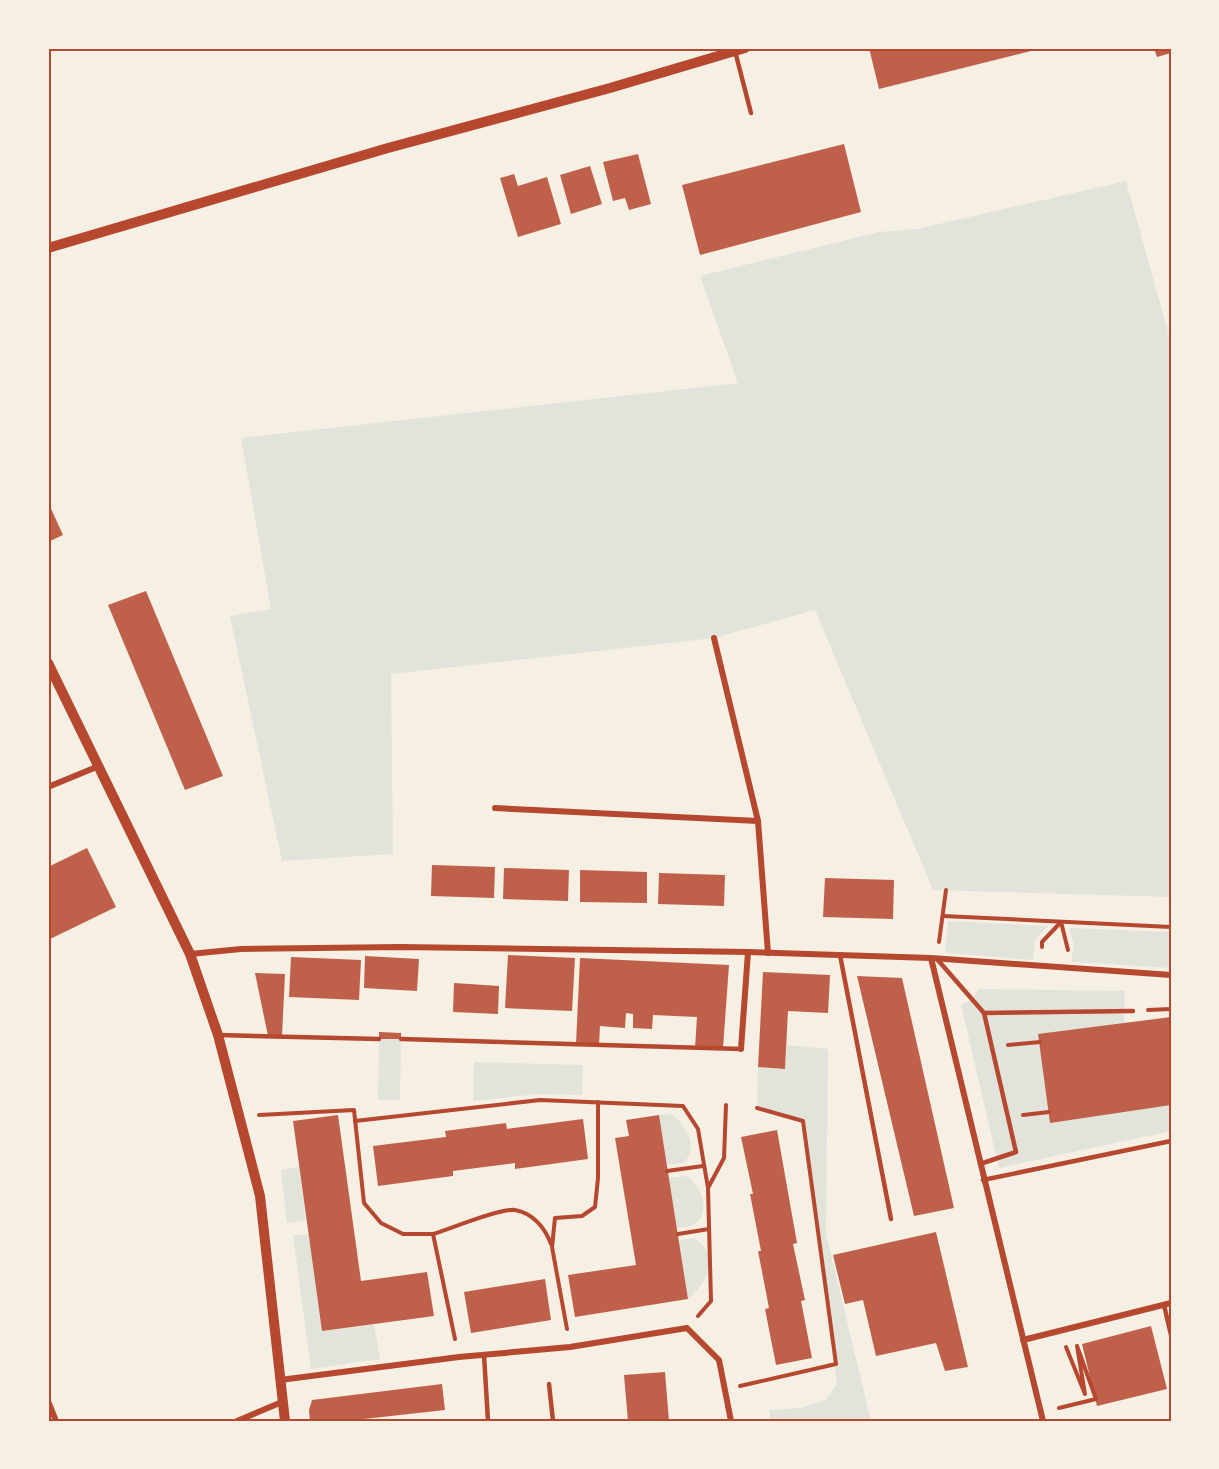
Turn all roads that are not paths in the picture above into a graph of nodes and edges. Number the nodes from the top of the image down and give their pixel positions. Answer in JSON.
{"nodes":[{"id":1,"x":740,"y":50,"type":"edge"},
{"id":2,"x":751,"y":112,"type":"dead end"},
{"id":3,"x":48,"y":248,"type":"edge"},
{"id":4,"x":714,"y":638,"type":"dead end"},
{"id":5,"x":48,"y":663,"type":"edge"},
{"id":6,"x":99,"y":766,"type":"junction"},
{"id":7,"x":48,"y":787,"type":"edge"},
{"id":8,"x":495,"y":808,"type":"dead end"},
{"id":9,"x":758,"y":821,"type":"junction"},
{"id":10,"x":748,"y":952,"type":"junction"},
{"id":11,"x":768,"y":953,"type":"junction"},
{"id":12,"x":190,"y":954,"type":"junction"},
{"id":13,"x":840,"y":955,"type":"junction"},
{"id":14,"x":934,"y":959,"type":"junction"},
{"id":15,"x":1171,"y":975,"type":"edge"},
{"id":16,"x":1133,"y":1011,"type":"dead end"},
{"id":17,"x":984,"y":1013,"type":"junction"},
{"id":18,"x":218,"y":1035,"type":"junction"},
{"id":19,"x":379,"y":1039,"type":"dead end"},
{"id":20,"x":401,"y":1040,"type":"dead end"},
{"id":21,"x":741,"y":1049,"type":"joint"},
{"id":22,"x":1171,"y":1141,"type":"edge"},
{"id":23,"x":980,"y":1164,"type":"junction"},
{"id":24,"x":983,"y":1179,"type":"junction"},
{"id":25,"x":891,"y":1219,"type":"dead end"},
{"id":26,"x":1167,"y":1304,"type":"edge"},
{"id":27,"x":1171,"y":1335,"type":"edge"},
{"id":28,"x":1023,"y":1340,"type":"junction"},
{"id":29,"x":484,"y":1355,"type":"junction"},
{"id":30,"x":280,"y":1380,"type":"junction"},
{"id":31,"x":549,"y":1384,"type":"dead end"},
{"id":32,"x":48,"y":1401,"type":"edge"},
{"id":33,"x":282,"y":1402,"type":"junction"},
{"id":34,"x":56,"y":1421,"type":"edge"},
{"id":35,"x":237,"y":1421,"type":"edge"},
{"id":36,"x":285,"y":1421,"type":"edge"},
{"id":37,"x":488,"y":1421,"type":"edge"},
{"id":38,"x":553,"y":1421,"type":"edge"},
{"id":39,"x":731,"y":1421,"type":"edge"},
{"id":40,"x":1043,"y":1421,"type":"edge"}],
"edges":[{"from":1,"to":2,"type":"lane"},
{"from":1,"to":3,"type":"street"},
{"from":4,"to":9,"type":"street"},
{"from":5,"to":6,"type":"street"},
{"from":6,"to":7,"type":"street"},
{"from":6,"to":12,"type":"street"},
{"from":8,"to":9,"type":"street"},
{"from":9,"to":11,"type":"street"},
{"from":10,"to":11,"type":"street"},
{"from":10,"to":12,"type":"street"},
{"from":10,"to":21,"type":"street"},
{"from":11,"to":13,"type":"street"},
{"from":12,"to":18,"type":"street"},
{"from":13,"to":14,"type":"street"},
{"from":13,"to":25,"type":"lane"},
{"from":14,"to":15,"type":"street"},
{"from":14,"to":17,"type":"lane"},
{"from":14,"to":23,"type":"street"},
{"from":16,"to":17,"type":"lane"},
{"from":17,"to":23,"type":"lane"},
{"from":18,"to":19,"type":"lane"},
{"from":18,"to":30,"type":"street"},
{"from":20,"to":21,"type":"lane"},
{"from":22,"to":24,"type":"lane"},
{"from":23,"to":24,"type":"street"},
{"from":24,"to":28,"type":"street"},
{"from":26,"to":27,"type":"lane"},
{"from":26,"to":28,"type":"street"},
{"from":28,"to":40,"type":"street"},
{"from":29,"to":30,"type":"street"},
{"from":29,"to":37,"type":"lane"},
{"from":29,"to":39,"type":"street"},
{"from":30,"to":33,"type":"street"},
{"from":31,"to":38,"type":"lane"},
{"from":32,"to":34,"type":"street"},
{"from":33,"to":35,"type":"street"},
{"from":33,"to":36,"type":"street"}]}
